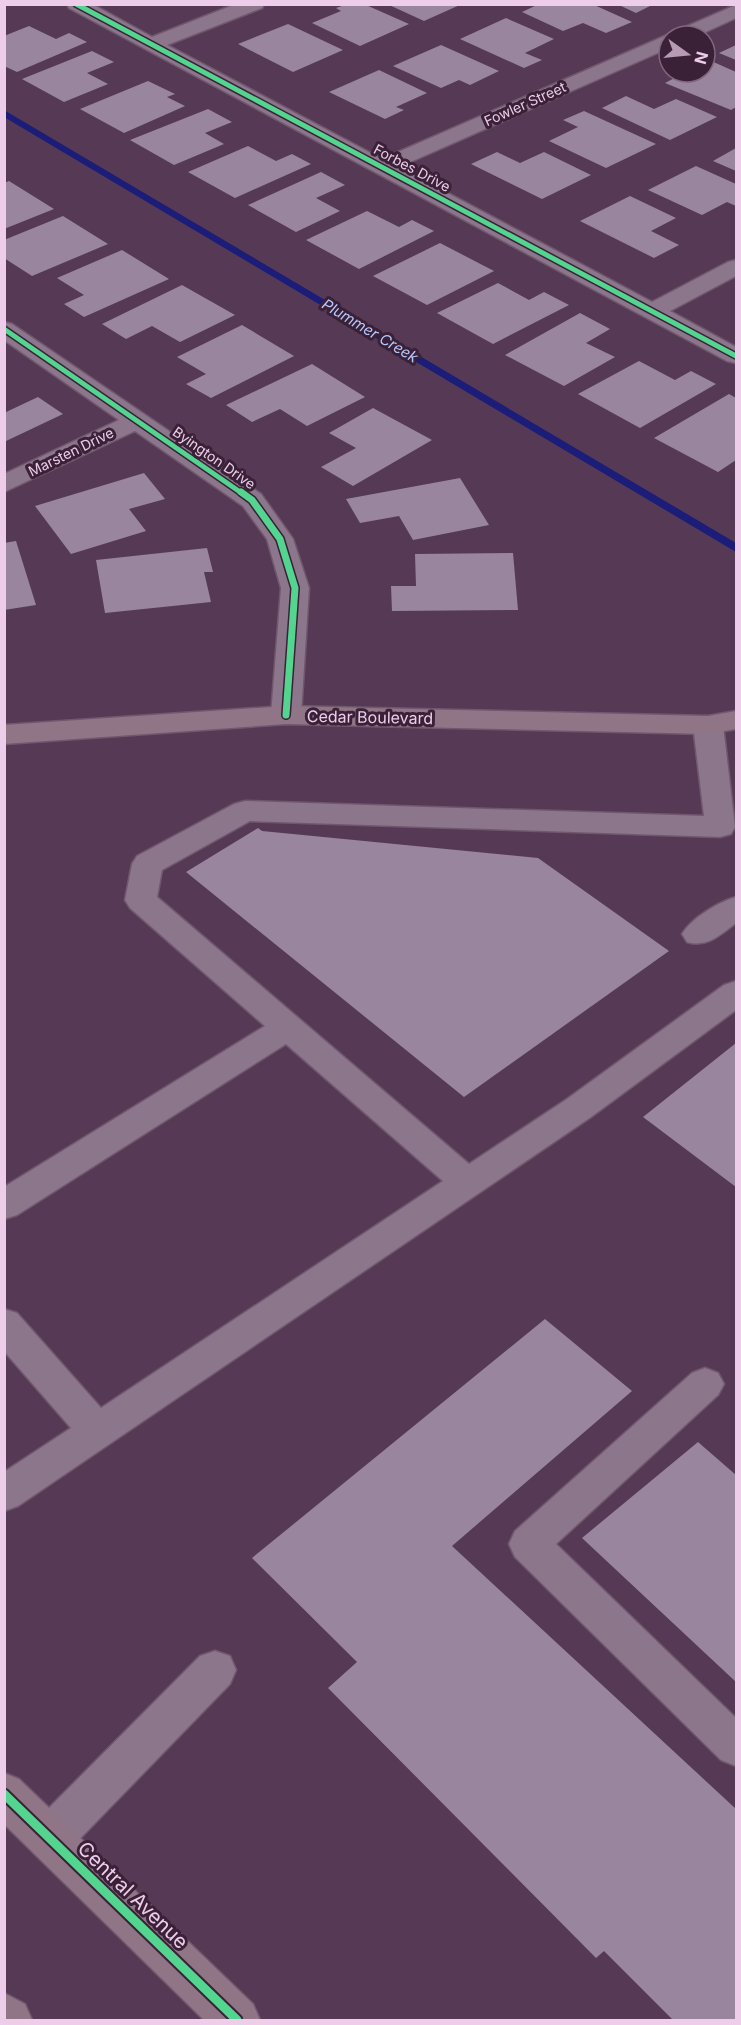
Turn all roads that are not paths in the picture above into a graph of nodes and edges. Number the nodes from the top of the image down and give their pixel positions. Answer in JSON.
{"nodes":[{"id":1,"x":76,"y":4,"type":"edge"},
{"id":2,"x":255,"y":4,"type":"edge"},
{"id":3,"x":736,"y":11,"type":"edge"},
{"id":4,"x":707,"y":24,"type":"edge"},
{"id":5,"x":151,"y":44,"type":"junction"},
{"id":6,"x":657,"y":46,"type":"edge"},
{"id":7,"x":381,"y":167,"type":"junction"},
{"id":8,"x":736,"y":267,"type":"edge"},
{"id":9,"x":652,"y":311,"type":"junction"},
{"id":10,"x":4,"y":329,"type":"edge"},
{"id":11,"x":736,"y":356,"type":"edge"},
{"id":12,"x":138,"y":420,"type":"junction"},
{"id":13,"x":4,"y":484,"type":"edge"},
{"id":14,"x":286,"y":715,"type":"junction"},
{"id":15,"x":722,"y":722,"type":"edge"},
{"id":16,"x":4,"y":735,"type":"edge"},
{"id":17,"x":728,"y":826,"type":"edge"},
{"id":18,"x":736,"y":909,"type":"edge"},
{"id":19,"x":698,"y":934,"type":"dead end"},
{"id":20,"x":735,"y":996,"type":"edge"},
{"id":21,"x":288,"y":1027,"type":"junction"},
{"id":22,"x":468,"y":1183,"type":"junction"},
{"id":23,"x":4,"y":1205,"type":"edge"},
{"id":24,"x":4,"y":1324,"type":"edge"},
{"id":25,"x":705,"y":1384,"type":"dead end"},
{"id":26,"x":97,"y":1431,"type":"junction"},
{"id":27,"x":4,"y":1494,"type":"edge"},
{"id":28,"x":215,"y":1670,"type":"dead end"},
{"id":29,"x":736,"y":1746,"type":"edge"},
{"id":30,"x":4,"y":1794,"type":"edge"},
{"id":31,"x":50,"y":1838,"type":"junction"},
{"id":32,"x":4,"y":2016,"type":"edge"},
{"id":33,"x":9,"y":2020,"type":"edge"},
{"id":34,"x":237,"y":2020,"type":"edge"}],
"edges":[{"from":1,"to":5,"type":"street","name":"Forbes Drive"},
{"from":2,"to":5,"type":"street"},
{"from":3,"to":4,"type":"street"},
{"from":5,"to":7,"type":"street","name":"Forbes Drive"},
{"from":6,"to":7,"type":"street","name":"Fowler Street"},
{"from":7,"to":9,"type":"street","name":"Forbes Drive"},
{"from":8,"to":9,"type":"street"},
{"from":9,"to":11,"type":"street","name":"Forbes Drive"},
{"from":10,"to":12,"type":"street","name":"Byington Drive"},
{"from":12,"to":13,"type":"street","name":"Marsten Drive"},
{"from":12,"to":14,"type":"street","name":"Byington Drive"},
{"from":14,"to":15,"type":"main road","name":"Cedar Boulevard"},
{"from":14,"to":16,"type":"main road","name":"Cedar Boulevard"},
{"from":15,"to":17,"type":"street"},
{"from":17,"to":21,"type":"street"},
{"from":18,"to":19,"type":"street"},
{"from":20,"to":22,"type":"street"},
{"from":21,"to":22,"type":"street"},
{"from":21,"to":23,"type":"street"},
{"from":22,"to":26,"type":"street"},
{"from":24,"to":26,"type":"street"},
{"from":25,"to":29,"type":"street"},
{"from":26,"to":27,"type":"street"},
{"from":28,"to":31,"type":"street"},
{"from":30,"to":31,"type":"main road","name":"Central Avenue"},
{"from":31,"to":34,"type":"main road","name":"Central Avenue"},
{"from":32,"to":33,"type":"main road"}]}
